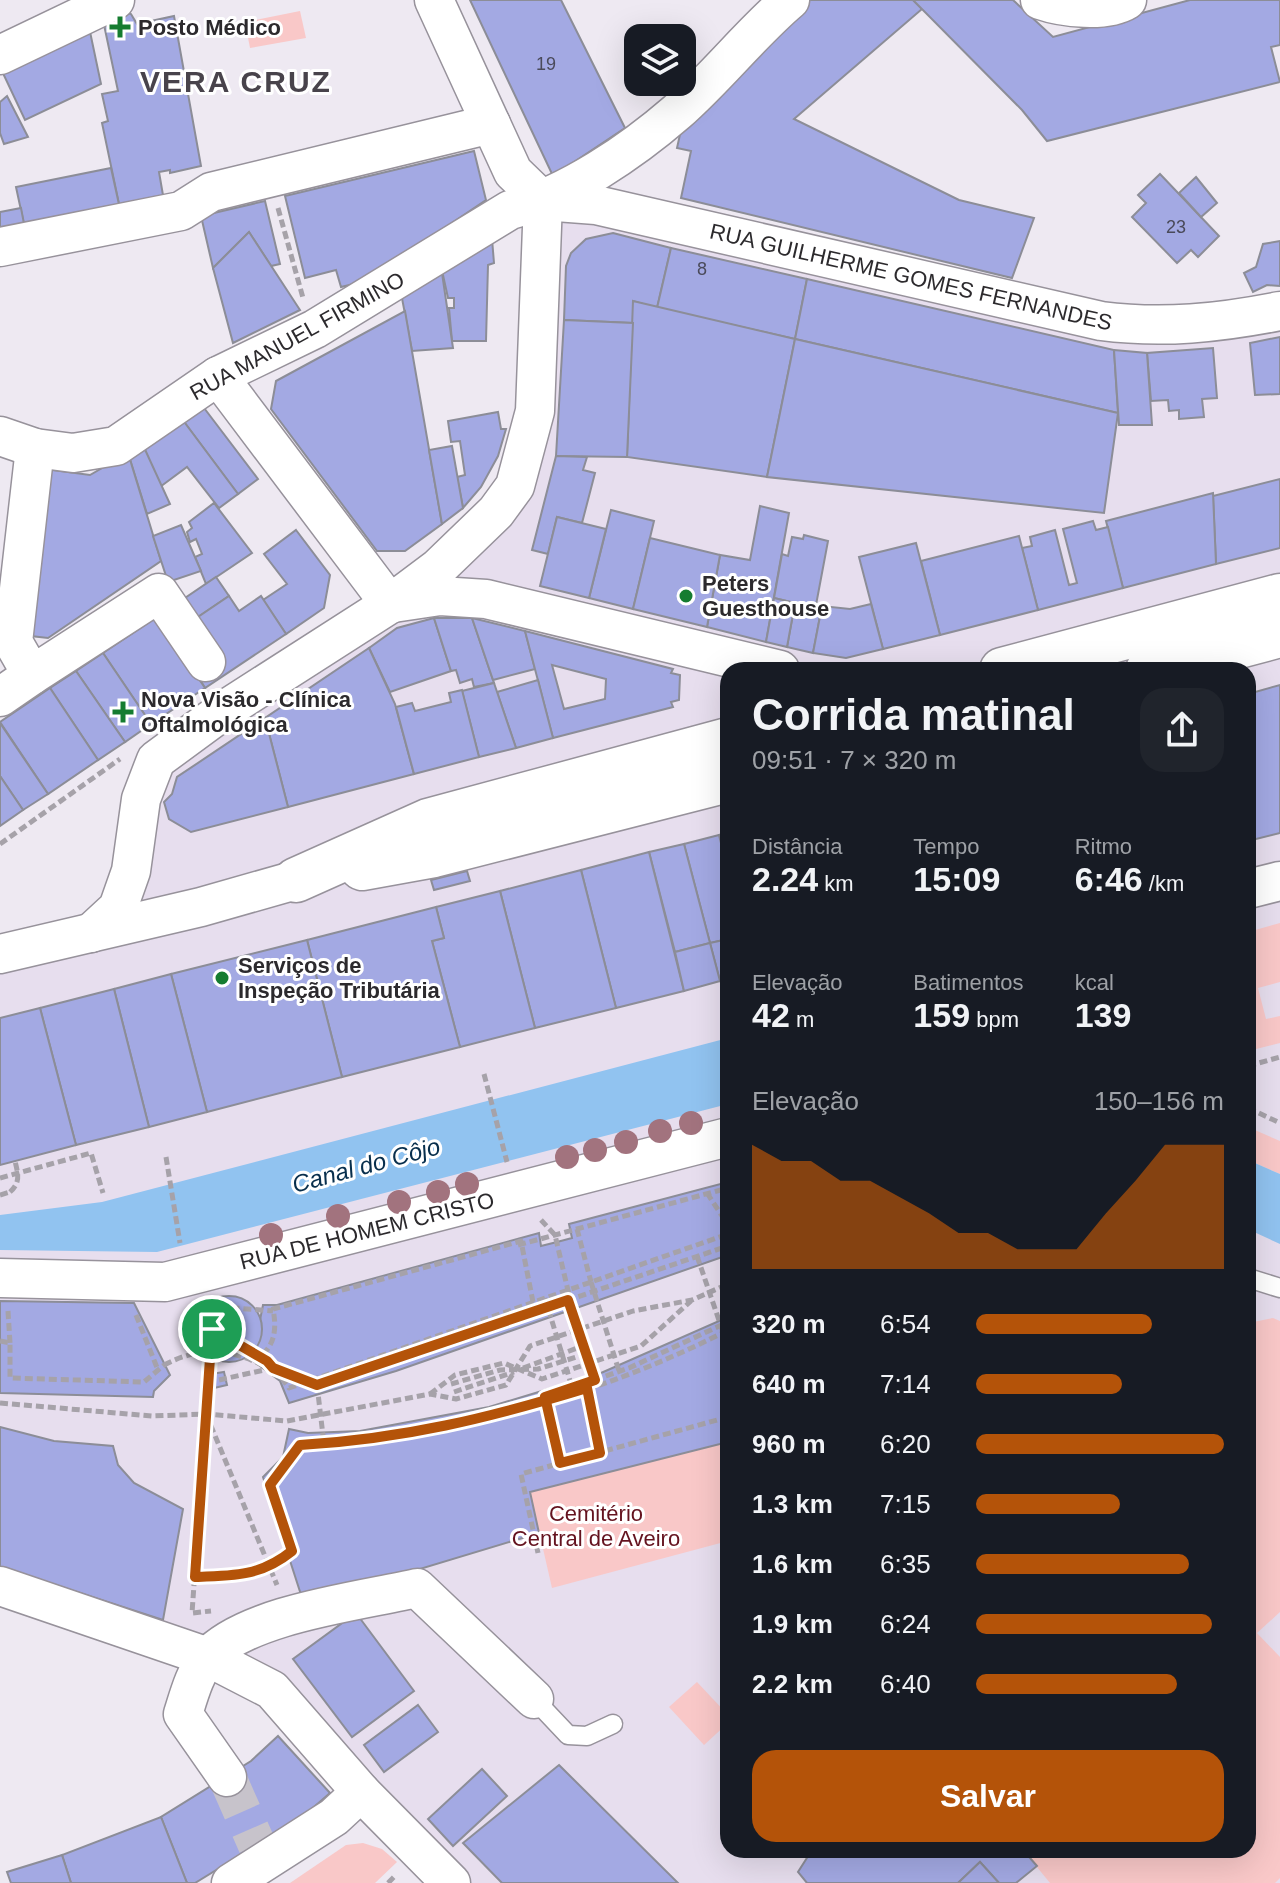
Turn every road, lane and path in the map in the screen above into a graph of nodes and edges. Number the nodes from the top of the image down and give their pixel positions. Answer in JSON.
{"nodes":[{"id":1,"x":115,"y":0,"type":"edge"},
{"id":2,"x":434,"y":0,"type":"edge"},
{"id":3,"x":790,"y":0,"type":"edge"},
{"id":4,"x":1040,"y":0,"type":"edge"},
{"id":5,"x":1127,"y":0,"type":"edge"},
{"id":6,"x":0,"y":55,"type":"edge"},
{"id":7,"x":491,"y":124,"type":"junction"},
{"id":8,"x":543,"y":201,"type":"junction"},
{"id":9,"x":277,"y":204,"type":"dead end"},
{"id":10,"x":0,"y":247,"type":"edge"},
{"id":11,"x":1280,"y":311,"type":"edge"},
{"id":12,"x":315,"y":329,"type":"junction"},
{"id":13,"x":218,"y":376,"type":"junction"},
{"id":14,"x":18,"y":442,"type":"edge"},
{"id":15,"x":1280,"y":596,"type":"edge"},
{"id":16,"x":390,"y":604,"type":"junction"},
{"id":17,"x":1280,"y":635,"type":"edge"},
{"id":18,"x":747,"y":662,"type":"edge"},
{"id":19,"x":1032,"y":662,"type":"edge"},
{"id":20,"x":1178,"y":662,"type":"edge"},
{"id":21,"x":32,"y":675,"type":"junction"},
{"id":22,"x":220,"y":682,"type":"junction"},
{"id":23,"x":0,"y":697,"type":"edge"},
{"id":24,"x":720,"y":742,"type":"edge"},
{"id":25,"x":124,"y":755,"type":"dead end"},
{"id":26,"x":720,"y":782,"type":"edge"},
{"id":27,"x":0,"y":844,"type":"edge"},
{"id":28,"x":296,"y":880,"type":"junction"},
{"id":29,"x":1280,"y":881,"type":"edge"},
{"id":30,"x":1256,"y":887,"type":"edge"},
{"id":31,"x":91,"y":933,"type":"junction"},
{"id":32,"x":0,"y":954,"type":"edge"},
{"id":33,"x":1280,"y":1057,"type":"edge"},
{"id":34,"x":1256,"y":1064,"type":"edge"},
{"id":35,"x":484,"y":1074,"type":"dead end"},
{"id":36,"x":1256,"y":1112,"type":"edge"},
{"id":37,"x":1280,"y":1123,"type":"edge"},
{"id":38,"x":720,"y":1139,"type":"edge"},
{"id":39,"x":166,"y":1157,"type":"dead end"},
{"id":40,"x":15,"y":1161,"type":"dead end"},
{"id":41,"x":0,"y":1178,"type":"edge"},
{"id":42,"x":720,"y":1190,"type":"edge"},
{"id":43,"x":103,"y":1193,"type":"dead end"},
{"id":44,"x":515,"y":1193,"type":"junction"},
{"id":45,"x":0,"y":1195,"type":"edge"},
{"id":46,"x":720,"y":1213,"type":"edge"},
{"id":47,"x":720,"y":1237,"type":"edge"},
{"id":48,"x":557,"y":1242,"type":"dead end"},
{"id":49,"x":720,"y":1249,"type":"edge"},
{"id":50,"x":697,"y":1256,"type":"junction"},
{"id":51,"x":188,"y":1265,"type":"junction"},
{"id":52,"x":0,"y":1278,"type":"edge"},
{"id":53,"x":1256,"y":1280,"type":"edge"},
{"id":54,"x":591,"y":1282,"type":"junction"},
{"id":55,"x":720,"y":1288,"type":"edge"},
{"id":56,"x":1280,"y":1288,"type":"edge"},
{"id":57,"x":545,"y":1298,"type":"junction"},
{"id":58,"x":569,"y":1300,"type":"junction"},
{"id":59,"x":692,"y":1300,"type":"junction"},
{"id":60,"x":533,"y":1302,"type":"junction"},
{"id":61,"x":235,"y":1308,"type":"dead end"},
{"id":62,"x":24,"y":1310,"type":"dead end"},
{"id":63,"x":135,"y":1313,"type":"dead end"},
{"id":64,"x":720,"y":1315,"type":"edge"},
{"id":65,"x":720,"y":1326,"type":"edge"},
{"id":66,"x":212,"y":1329,"type":"junction"},
{"id":67,"x":720,"y":1334,"type":"edge"},
{"id":68,"x":0,"y":1341,"type":"edge"},
{"id":69,"x":10,"y":1343,"type":"junction"},
{"id":70,"x":583,"y":1346,"type":"junction"},
{"id":71,"x":586,"y":1354,"type":"junction"},
{"id":72,"x":161,"y":1367,"type":"junction"},
{"id":73,"x":273,"y":1368,"type":"junction"},
{"id":74,"x":519,"y":1369,"type":"junction"},
{"id":75,"x":619,"y":1371,"type":"junction"},
{"id":76,"x":219,"y":1380,"type":"dead end"},
{"id":77,"x":595,"y":1380,"type":"junction"},
{"id":78,"x":451,"y":1384,"type":"dead end"},
{"id":79,"x":317,"y":1385,"type":"junction"},
{"id":80,"x":572,"y":1387,"type":"junction"},
{"id":81,"x":587,"y":1388,"type":"junction"},
{"id":82,"x":454,"y":1392,"type":"dead end"},
{"id":83,"x":430,"y":1394,"type":"junction"},
{"id":84,"x":0,"y":1403,"type":"edge"},
{"id":85,"x":206,"y":1414,"type":"junction"},
{"id":86,"x":720,"y":1419,"type":"edge"},
{"id":87,"x":324,"y":1444,"type":"junction"},
{"id":88,"x":600,"y":1453,"type":"junction"},
{"id":89,"x":560,"y":1463,"type":"junction"},
{"id":90,"x":538,"y":1553,"type":"dead end"},
{"id":91,"x":270,"y":1569,"type":"junction"},
{"id":92,"x":195,"y":1577,"type":"junction"},
{"id":93,"x":0,"y":1586,"type":"edge"},
{"id":94,"x":282,"y":1598,"type":"dead end"},
{"id":95,"x":192,"y":1613,"type":"dead end"},
{"id":96,"x":208,"y":1657,"type":"junction"},
{"id":97,"x":534,"y":1699,"type":"joint"},
{"id":98,"x":613,"y":1724,"type":"dead end"},
{"id":99,"x":227,"y":1777,"type":"tunnel mouth"},
{"id":100,"x":361,"y":1792,"type":"junction"},
{"id":101,"x":231,"y":1883,"type":"edge"},
{"id":102,"x":451,"y":1883,"type":"edge"}],
"edges":[{"from":1,"to":6,"type":"street"},
{"from":2,"to":7,"type":"street"},
{"from":3,"to":8,"type":"street"},
{"from":4,"to":5,"type":"street"},
{"from":7,"to":8,"type":"street"},
{"from":7,"to":10,"type":"street"},
{"from":8,"to":11,"type":"street","name":"RUA GUILHERME GOMES FERNANDES"},
{"from":8,"to":12,"type":"street","name":"RUA MANUEL FIRMINO"},
{"from":8,"to":16,"type":"street"},
{"from":9,"to":12,"type":"path"},
{"from":12,"to":13,"type":"street","name":"RUA MANUEL FIRMINO"},
{"from":13,"to":14,"type":"street","name":"RUA MANUEL FIRMINO"},
{"from":13,"to":16,"type":"street"},
{"from":14,"to":21,"type":"street"},
{"from":15,"to":19,"type":"main road"},
{"from":16,"to":18,"type":"street"},
{"from":16,"to":22,"type":"street"},
{"from":17,"to":20,"type":"main road"},
{"from":21,"to":22,"type":"street"},
{"from":21,"to":23,"type":"street"},
{"from":22,"to":31,"type":"street"},
{"from":24,"to":28,"type":"main road"},
{"from":25,"to":27,"type":"path"},
{"from":26,"to":28,"type":"main road"},
{"from":28,"to":31,"type":"street"},
{"from":29,"to":30,"type":"street"},
{"from":31,"to":32,"type":"street"},
{"from":33,"to":34,"type":"path"},
{"from":35,"to":44,"type":"path"},
{"from":36,"to":37,"type":"path"},
{"from":38,"to":44,"type":"street","name":"RUA DE HOMEM CRISTO"},
{"from":39,"to":51,"type":"path"},
{"from":40,"to":45,"type":"path","bridge":true},
{"from":41,"to":43,"type":"path"},
{"from":42,"to":61,"type":"path"},
{"from":44,"to":51,"type":"street","name":"RUA DE HOMEM CRISTO"},
{"from":46,"to":54,"type":"path"},
{"from":47,"to":54,"type":"path"},
{"from":48,"to":58,"type":"path"},
{"from":49,"to":50,"type":"path"},
{"from":50,"to":58,"type":"path"},
{"from":50,"to":64,"type":"path","bridge":true},
{"from":51,"to":52,"type":"street","name":"RUA DE HOMEM CRISTO"},
{"from":51,"to":66,"type":"path"},
{"from":53,"to":56,"type":"lane"},
{"from":54,"to":57,"type":"path"},
{"from":54,"to":75,"type":"path","bridge":true},
{"from":55,"to":59,"type":"path"},
{"from":57,"to":60,"type":"path"},
{"from":57,"to":80,"type":"path","bridge":true},
{"from":58,"to":70,"type":"path","bridge":true},
{"from":58,"to":79,"type":"path"},
{"from":59,"to":74,"type":"path"},
{"from":59,"to":74,"type":"path"},
{"from":60,"to":60,"type":"path"},
{"from":62,"to":69,"type":"path"},
{"from":63,"to":72,"type":"path"},
{"from":65,"to":75,"type":"path"},
{"from":66,"to":73,"type":"path"},
{"from":66,"to":85,"type":"path"},
{"from":67,"to":81,"type":"path"},
{"from":68,"to":69,"type":"path"},
{"from":69,"to":72,"type":"path"},
{"from":70,"to":71,"type":"path","bridge":true},
{"from":70,"to":74,"type":"path"},
{"from":71,"to":74,"type":"path"},
{"from":71,"to":77,"type":"path","bridge":true},
{"from":72,"to":73,"type":"path","bridge":true},
{"from":73,"to":76,"type":"path","bridge":true},
{"from":73,"to":79,"type":"path"},
{"from":74,"to":78,"type":"path"},
{"from":74,"to":82,"type":"path"},
{"from":74,"to":83,"type":"path"},
{"from":74,"to":83,"type":"path"},
{"from":75,"to":77,"type":"path"},
{"from":77,"to":80,"type":"path"},
{"from":79,"to":87,"type":"path","bridge":true},
{"from":80,"to":89,"type":"path"},
{"from":81,"to":87,"type":"path"},
{"from":81,"to":88,"type":"path"},
{"from":83,"to":85,"type":"path"},
{"from":84,"to":85,"type":"path"},
{"from":85,"to":91,"type":"path"},
{"from":85,"to":92,"type":"path"},
{"from":86,"to":88,"type":"path"},
{"from":87,"to":91,"type":"path"},
{"from":88,"to":89,"type":"path"},
{"from":89,"to":90,"type":"path"},
{"from":91,"to":92,"type":"path"},
{"from":91,"to":94,"type":"path"},
{"from":92,"to":95,"type":"path"},
{"from":93,"to":96,"type":"street"},
{"from":96,"to":97,"type":"street"},
{"from":96,"to":99,"type":"street"},
{"from":96,"to":100,"type":"street"},
{"from":97,"to":98,"type":"lane"},
{"from":100,"to":101,"type":"street"},
{"from":100,"to":102,"type":"street"}]}
